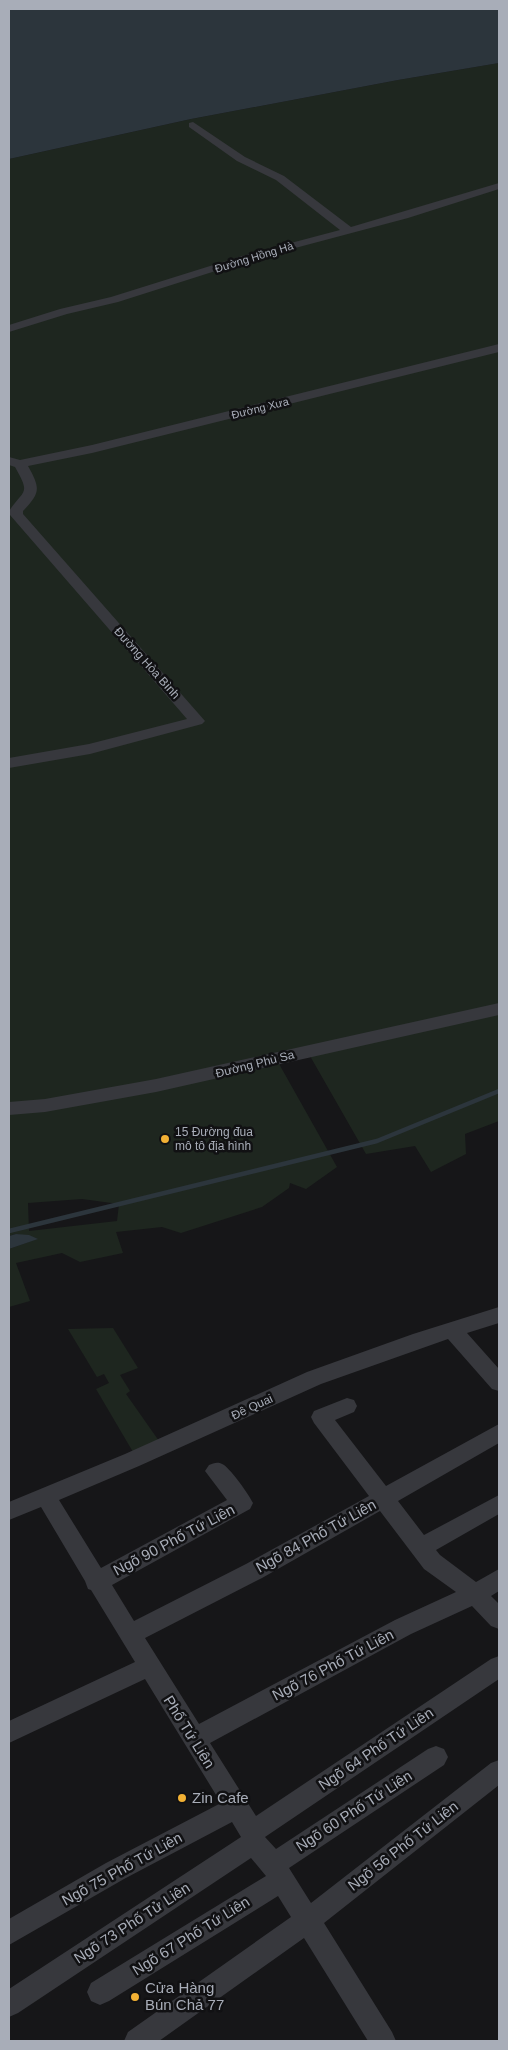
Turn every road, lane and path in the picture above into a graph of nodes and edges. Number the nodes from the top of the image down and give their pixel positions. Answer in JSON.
{"nodes":[{"id":1,"x":193,"y":125,"type":"dead end"},
{"id":2,"x":499,"y":186,"type":"edge"},
{"id":3,"x":348,"y":230,"type":"junction"},
{"id":4,"x":9,"y":329,"type":"edge"},
{"id":5,"x":499,"y":348,"type":"edge"},
{"id":6,"x":15,"y":462,"type":"edge"},
{"id":7,"x":9,"y":763,"type":"edge"},
{"id":8,"x":499,"y":1009,"type":"edge"},
{"id":9,"x":9,"y":1109,"type":"edge"},
{"id":10,"x":499,"y":1315,"type":"edge"},
{"id":11,"x":453,"y":1331,"type":"junction"},
{"id":12,"x":499,"y":1383,"type":"edge"},
{"id":13,"x":347,"y":1406,"type":"dead end"},
{"id":14,"x":499,"y":1433,"type":"edge"},
{"id":15,"x":216,"y":1471,"type":"dead end"},
{"id":16,"x":45,"y":1496,"type":"junction"},
{"id":17,"x":385,"y":1498,"type":"junction"},
{"id":18,"x":499,"y":1504,"type":"edge"},
{"id":19,"x":9,"y":1511,"type":"edge"},
{"id":20,"x":421,"y":1547,"type":"junction"},
{"id":21,"x":499,"y":1579,"type":"edge"},
{"id":22,"x":96,"y":1582,"type":"junction"},
{"id":23,"x":475,"y":1594,"type":"junction"},
{"id":24,"x":499,"y":1619,"type":"edge"},
{"id":25,"x":130,"y":1634,"type":"junction"},
{"id":26,"x":149,"y":1666,"type":"junction"},
{"id":27,"x":499,"y":1666,"type":"edge"},
{"id":28,"x":9,"y":1732,"type":"edge"},
{"id":29,"x":194,"y":1739,"type":"junction"},
{"id":30,"x":436,"y":1757,"type":"dead end"},
{"id":31,"x":499,"y":1771,"type":"edge"},
{"id":32,"x":236,"y":1807,"type":"junction"},
{"id":33,"x":253,"y":1837,"type":"junction"},
{"id":34,"x":277,"y":1873,"type":"junction"},
{"id":35,"x":308,"y":1920,"type":"junction"},
{"id":36,"x":9,"y":1933,"type":"edge"},
{"id":37,"x":100,"y":1992,"type":"dead end"},
{"id":38,"x":9,"y":2004,"type":"edge"},
{"id":39,"x":137,"y":2041,"type":"edge"},
{"id":40,"x":382,"y":2041,"type":"edge"}],
"edges":[{"from":1,"to":3,"type":"street"},
{"from":2,"to":3,"type":"street","name":"Đường Hồng Hà"},
{"from":3,"to":4,"type":"street","name":"Đường Hồng Hà"},
{"from":5,"to":6,"type":"street","name":"Đường Xưa"},
{"from":6,"to":7,"type":"street","name":"Đường Hòa Bình"},
{"from":8,"to":9,"type":"street","name":"Đường Phù Sa"},
{"from":10,"to":11,"type":"street","name":"Đê Quai"},
{"from":11,"to":12,"type":"street"},
{"from":11,"to":16,"type":"street","name":"Đê Quai"},
{"from":13,"to":17,"type":"street"},
{"from":14,"to":17,"type":"street","name":"Ngõ 84 Phố Tứ Liên"},
{"from":15,"to":22,"type":"street","name":"Ngõ 90 Phố Tứ Liên"},
{"from":16,"to":19,"type":"street","name":"Đê Quai"},
{"from":16,"to":22,"type":"street","name":"Phố Tứ Liên"},
{"from":17,"to":20,"type":"street"},
{"from":17,"to":25,"type":"street","name":"Ngõ 84 Phố Tứ Liên"},
{"from":18,"to":20,"type":"street"},
{"from":20,"to":23,"type":"street"},
{"from":21,"to":23,"type":"street","name":"Ngõ 76 Phố Tứ Liên"},
{"from":22,"to":25,"type":"street","name":"Phố Tứ Liên"},
{"from":23,"to":24,"type":"street"},
{"from":23,"to":29,"type":"street","name":"Ngõ 76 Phố Tứ Liên"},
{"from":25,"to":26,"type":"street","name":"Phố Tứ Liên"},
{"from":26,"to":28,"type":"street"},
{"from":26,"to":29,"type":"street","name":"Phố Tứ Liên"},
{"from":27,"to":33,"type":"street","name":"Ngõ 64 Phố Tứ Liên"},
{"from":29,"to":32,"type":"street","name":"Phố Tứ Liên"},
{"from":30,"to":34,"type":"street","name":"Ngõ 60 Phố Tứ Liên"},
{"from":31,"to":35,"type":"street","name":"Ngõ 56 Phố Tứ Liên"},
{"from":32,"to":33,"type":"street","name":"Phố Tứ Liên"},
{"from":32,"to":36,"type":"street","name":"Ngõ 75 Phố Tứ Liên"},
{"from":33,"to":34,"type":"street","name":"Phố Tứ Liên"},
{"from":33,"to":38,"type":"street","name":"Ngõ 73 Phố Tử Liên"},
{"from":34,"to":35,"type":"street","name":"Phố Tứ Liên"},
{"from":34,"to":37,"type":"street","name":"Ngõ 67 Phố Tứ Liên"},
{"from":35,"to":39,"type":"street","name":"Ngõ 56 Phố Tứ Liên"},
{"from":35,"to":40,"type":"street","name":"Phố Tứ Liên"}]}
